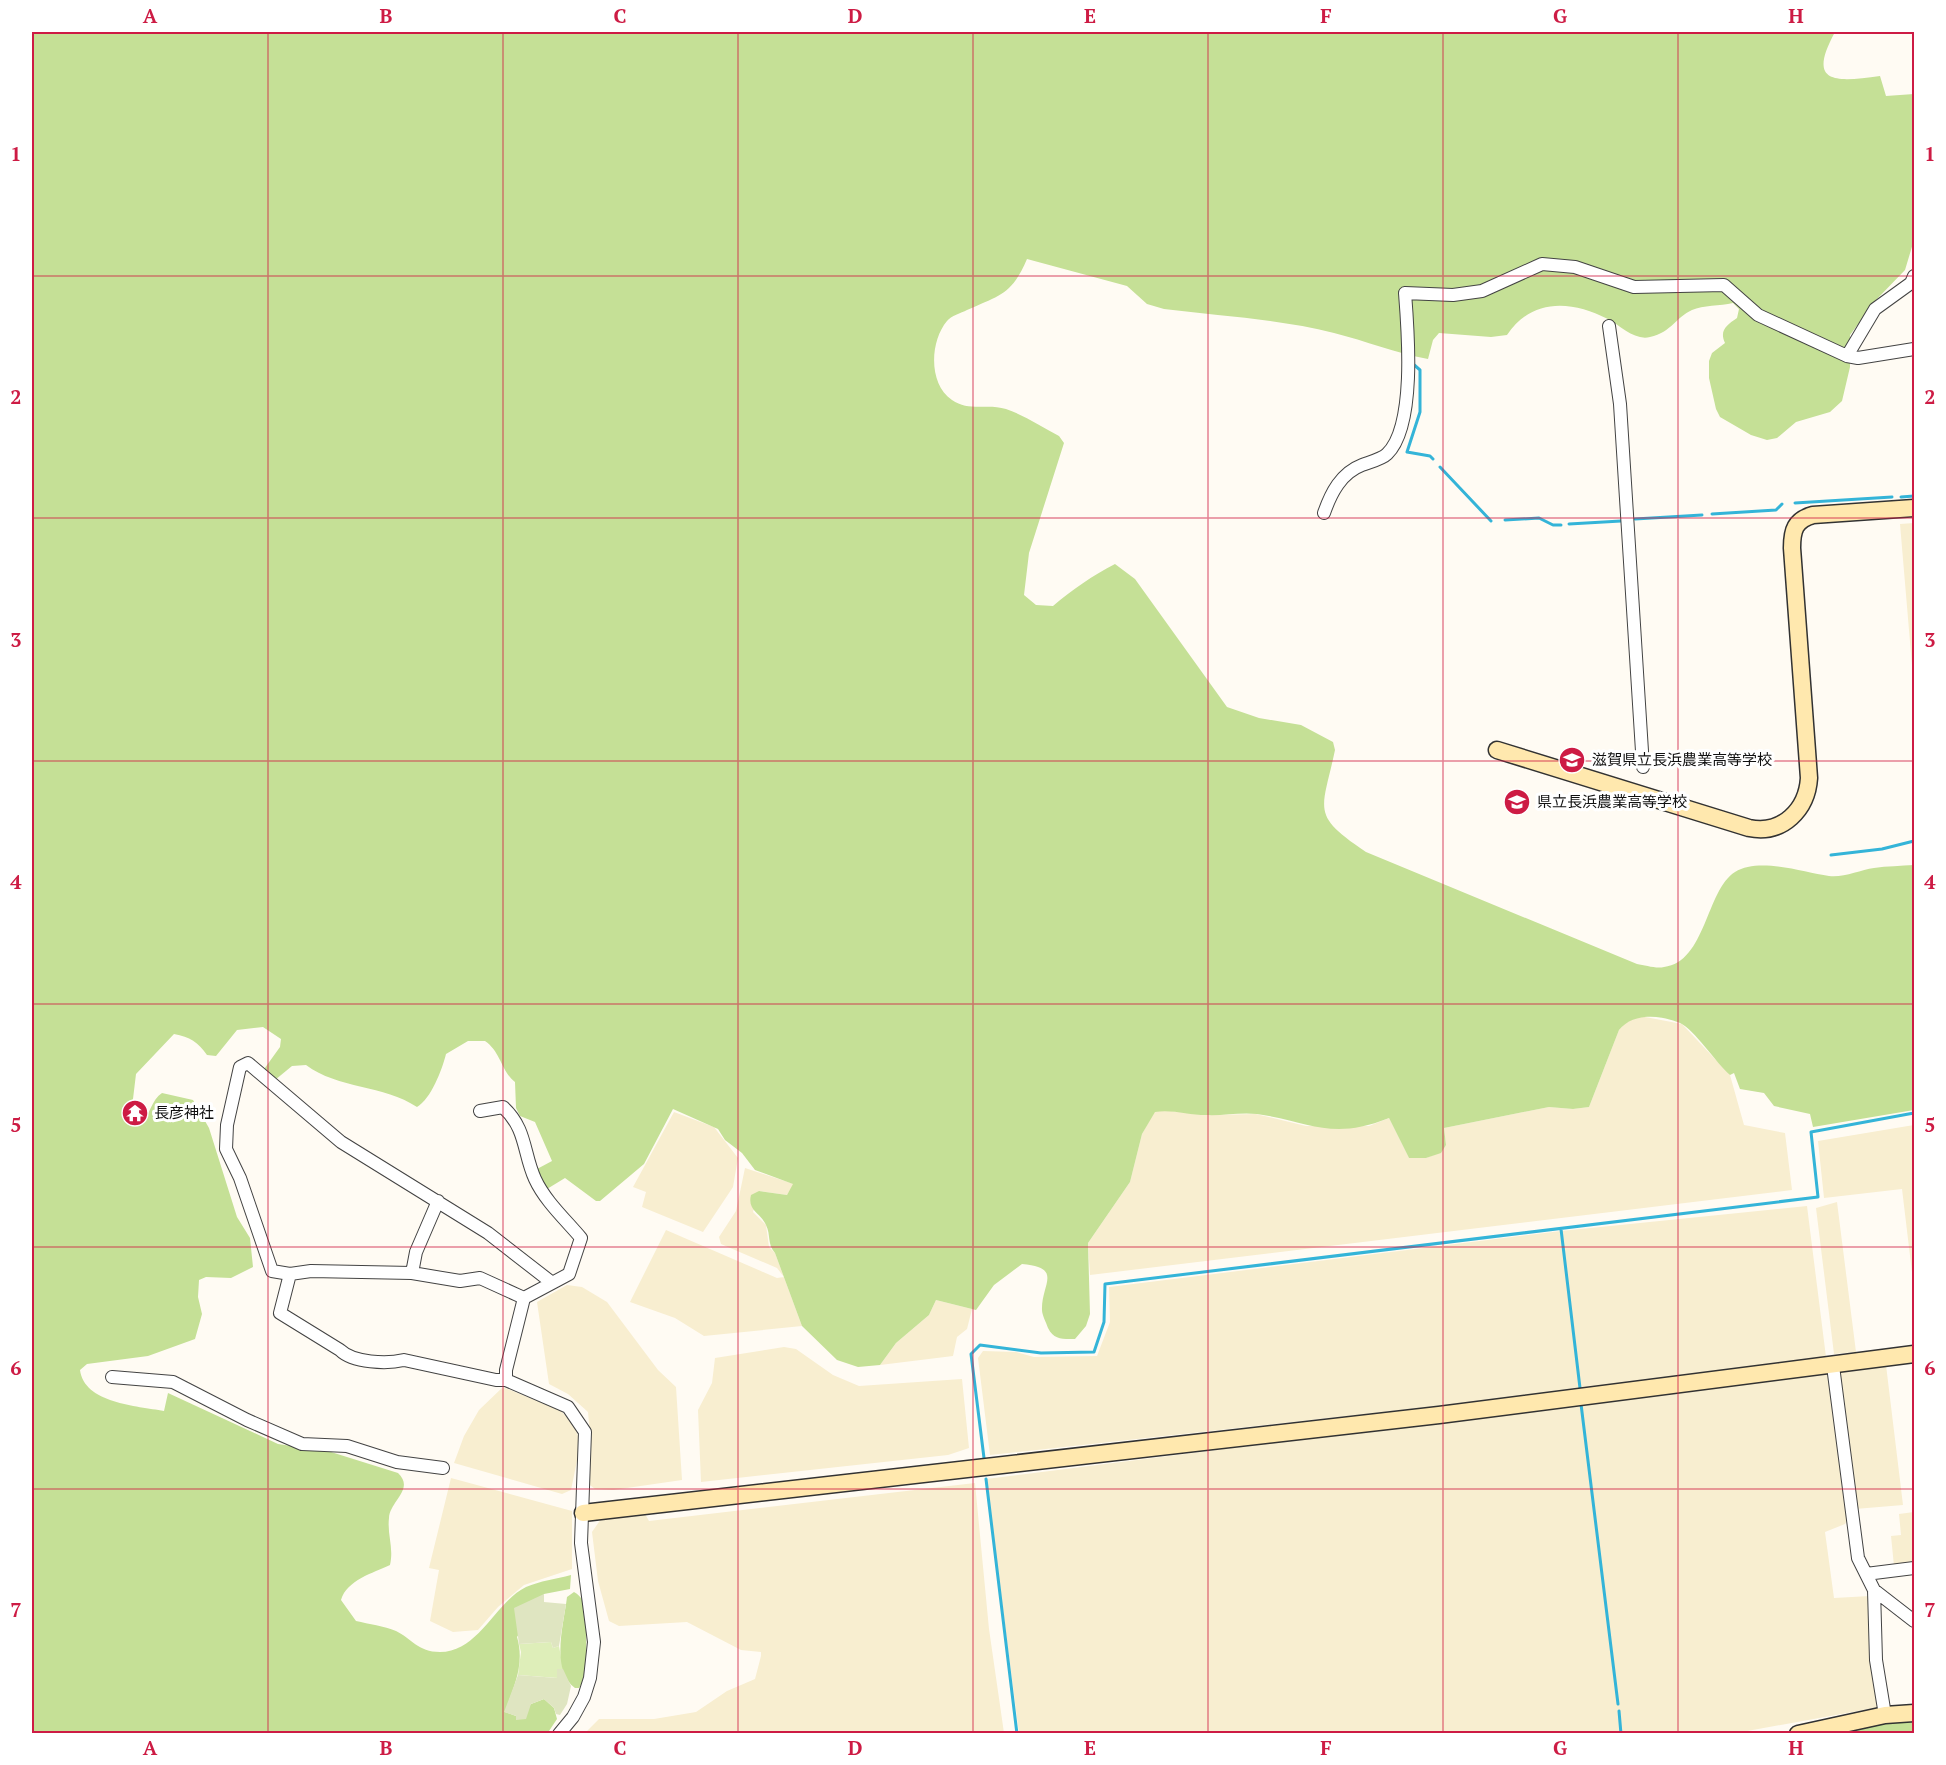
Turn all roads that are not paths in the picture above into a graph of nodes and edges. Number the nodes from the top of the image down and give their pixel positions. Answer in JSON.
{"nodes":[{"id":1,"x":1914,"y":276,"type":"edge"},
{"id":2,"x":1609,"y":326,"type":"dead end"},
{"id":3,"x":1914,"y":350,"type":"edge"},
{"id":4,"x":1847,"y":356,"type":"junction"},
{"id":5,"x":1914,"y":508,"type":"edge"},
{"id":6,"x":1324,"y":513,"type":"dead end"},
{"id":7,"x":1497,"y":750,"type":"dead end"},
{"id":8,"x":1643,"y":767,"type":"dead end"},
{"id":9,"x":480,"y":1111,"type":"dead end"},
{"id":10,"x":438,"y":1201,"type":"junction"},
{"id":11,"x":412,"y":1273,"type":"junction"},
{"id":12,"x":290,"y":1274,"type":"junction"},
{"id":13,"x":551,"y":1282,"type":"junction"},
{"id":14,"x":524,"y":1298,"type":"junction"},
{"id":15,"x":1914,"y":1354,"type":"edge"},
{"id":16,"x":1833,"y":1366,"type":"junction"},
{"id":17,"x":112,"y":1377,"type":"dead end"},
{"id":18,"x":506,"y":1380,"type":"junction"},
{"id":19,"x":443,"y":1468,"type":"dead end"},
{"id":20,"x":583,"y":1513,"type":"junction"},
{"id":21,"x":1914,"y":1568,"type":"edge"},
{"id":22,"x":1866,"y":1574,"type":"junction"},
{"id":23,"x":1874,"y":1590,"type":"junction"},
{"id":24,"x":1912,"y":1616,"type":"edge"},
{"id":25,"x":1914,"y":1713,"type":"edge"},
{"id":26,"x":1885,"y":1715,"type":"junction"},
{"id":27,"x":559,"y":1734,"type":"edge"},
{"id":28,"x":1798,"y":1734,"type":"edge"}],
"edges":[{"from":1,"to":4,"type":"street"},
{"from":2,"to":8,"type":"street"},
{"from":3,"to":4,"type":"street"},
{"from":4,"to":6,"type":"street"},
{"from":5,"to":7,"type":"street"},
{"from":9,"to":13,"type":"street"},
{"from":10,"to":11,"type":"street"},
{"from":10,"to":12,"type":"street"},
{"from":10,"to":13,"type":"street"},
{"from":11,"to":12,"type":"street"},
{"from":11,"to":14,"type":"street"},
{"from":12,"to":18,"type":"street"},
{"from":13,"to":14,"type":"street"},
{"from":14,"to":18,"type":"street"},
{"from":15,"to":16,"type":"street"},
{"from":16,"to":20,"type":"street"},
{"from":16,"to":22,"type":"street"},
{"from":17,"to":19,"type":"street"},
{"from":18,"to":20,"type":"street"},
{"from":20,"to":27,"type":"street"},
{"from":21,"to":22,"type":"street"},
{"from":22,"to":23,"type":"street"},
{"from":23,"to":24,"type":"street"},
{"from":23,"to":26,"type":"street"},
{"from":25,"to":26,"type":"street"},
{"from":26,"to":28,"type":"street"}]}
